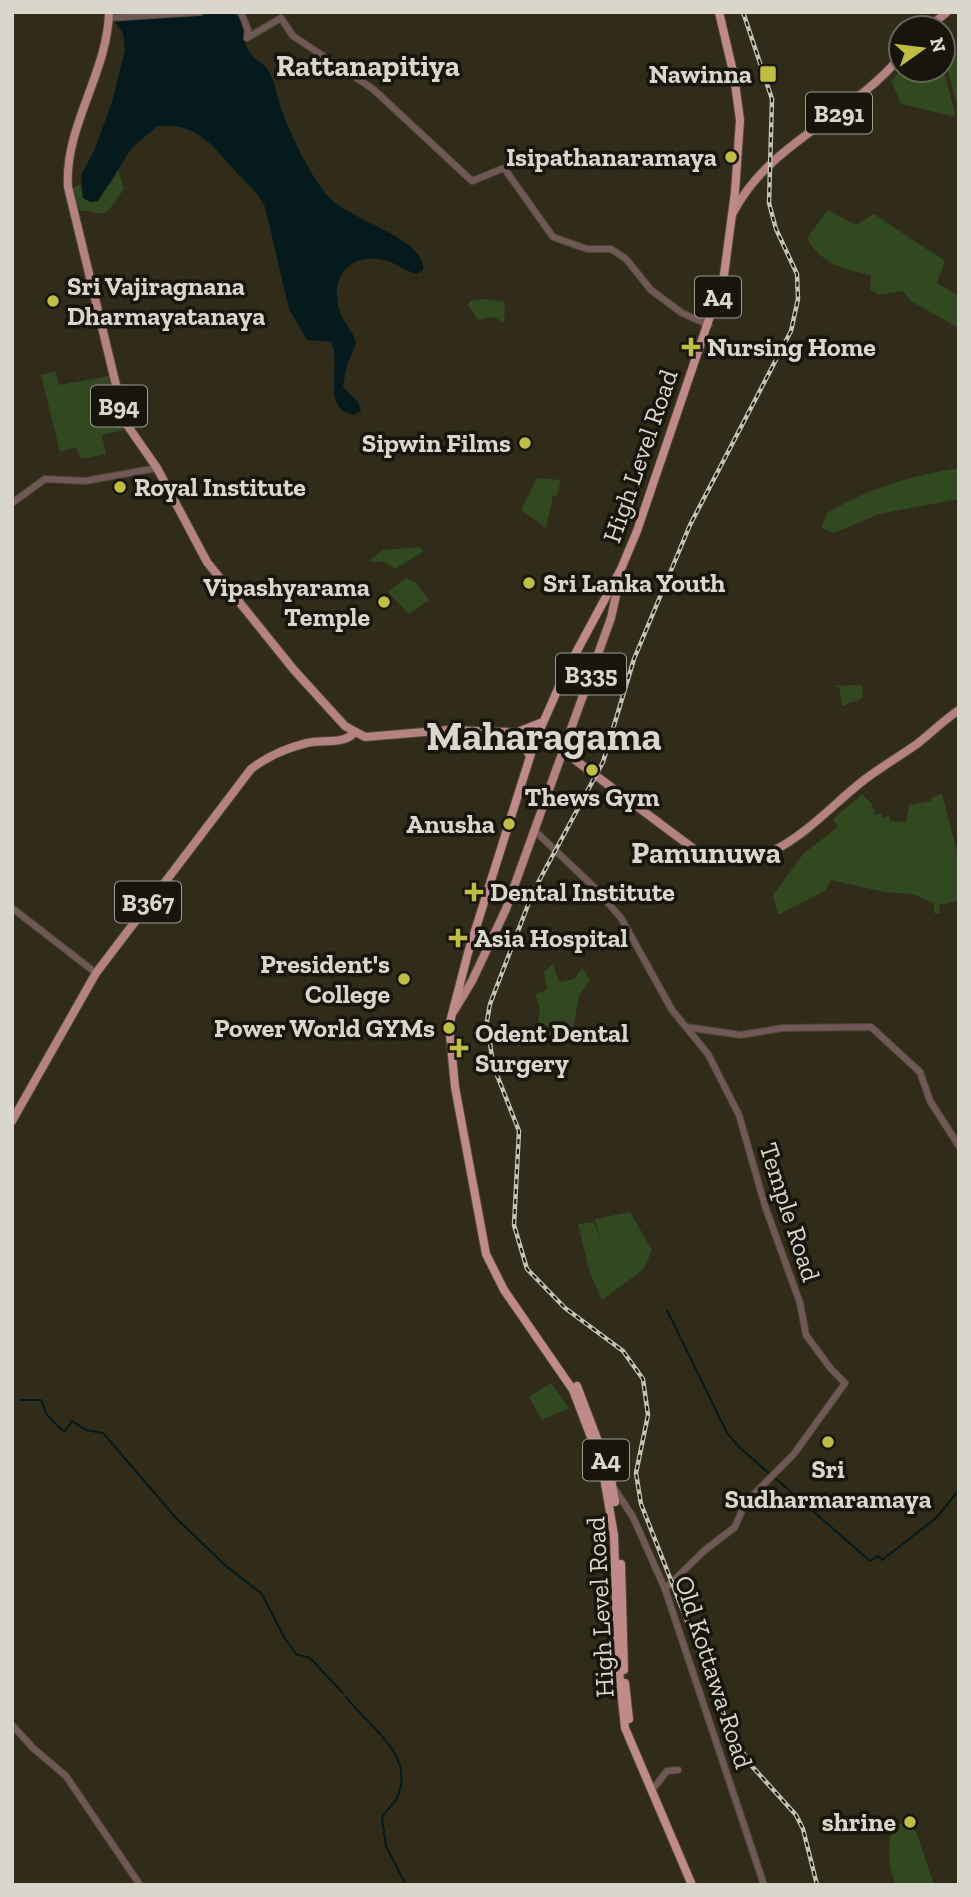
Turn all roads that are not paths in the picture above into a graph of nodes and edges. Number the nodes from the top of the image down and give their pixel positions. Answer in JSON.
{"nodes":[{"id":1,"x":200,"y":12,"type":"edge"},
{"id":2,"x":719,"y":12,"type":"edge"},
{"id":3,"x":109,"y":15,"type":"edge"},
{"id":4,"x":244,"y":15,"type":"edge"},
{"id":5,"x":887,"y":70,"type":"edge"},
{"id":6,"x":733,"y":213,"type":"junction"},
{"id":7,"x":709,"y":325,"type":"junction"},
{"id":8,"x":157,"y":468,"type":"junction"},
{"id":9,"x":12,"y":503,"type":"edge"},
{"id":10,"x":621,"y":569,"type":"junction"},
{"id":11,"x":567,"y":668,"type":"junction"},
{"id":12,"x":591,"y":673,"type":"junction"},
{"id":13,"x":959,"y":710,"type":"edge"},
{"id":14,"x":542,"y":722,"type":"junction"},
{"id":15,"x":351,"y":730,"type":"junction"},
{"id":16,"x":518,"y":733,"type":"junction"},
{"id":17,"x":537,"y":737,"type":"junction"},
{"id":18,"x":563,"y":751,"type":"junction"},
{"id":19,"x":530,"y":756,"type":"junction"},
{"id":20,"x":535,"y":831,"type":"junction"},
{"id":21,"x":12,"y":908,"type":"edge"},
{"id":22,"x":96,"y":974,"type":"junction"},
{"id":23,"x":462,"y":977,"type":"junction"},
{"id":24,"x":472,"y":981,"type":"junction"},
{"id":25,"x":452,"y":1013,"type":"junction"},
{"id":26,"x":686,"y":1027,"type":"junction"},
{"id":27,"x":12,"y":1121,"type":"edge"},
{"id":28,"x":959,"y":1146,"type":"edge"},
{"id":29,"x":610,"y":1485,"type":"junction"},
{"id":30,"x":665,"y":1589,"type":"junction"},
{"id":31,"x":12,"y":1725,"type":"edge"},
{"id":32,"x":678,"y":1770,"type":"dead end"},
{"id":33,"x":653,"y":1789,"type":"junction"},
{"id":34,"x":140,"y":1885,"type":"edge"},
{"id":35,"x":692,"y":1885,"type":"edge"},
{"id":36,"x":698,"y":1885,"type":"edge"},
{"id":37,"x":764,"y":1885,"type":"edge"}],
"edges":[{"from":1,"to":3,"type":"street"},
{"from":2,"to":6,"type":"highway","name":"High Level Road","number":"A4"},
{"from":3,"to":8,"type":"main road","number":"B94"},
{"from":4,"to":7,"type":"street"},
{"from":5,"to":6,"type":"main road","number":"B291"},
{"from":6,"to":7,"type":"highway","name":"High Level Road","number":"A4"},
{"from":7,"to":10,"type":"highway","name":"High Level Road","number":"A4"},
{"from":8,"to":9,"type":"street"},
{"from":8,"to":15,"type":"main road","number":"B94"},
{"from":10,"to":11,"type":"highway","name":"High Level Road","number":"A4"},
{"from":10,"to":12,"type":"main road","number":"B335"},
{"from":11,"to":12,"type":"main road"},
{"from":11,"to":14,"type":"highway","name":"High Level Road","number":"A4"},
{"from":12,"to":18,"type":"main road","number":"B335"},
{"from":13,"to":18,"type":"main road"},
{"from":14,"to":16,"type":"highway"},
{"from":14,"to":17,"type":"highway","name":"High Level Road","number":"A4"},
{"from":15,"to":16,"type":"main road"},
{"from":15,"to":22,"type":"main road","number":"B367"},
{"from":16,"to":17,"type":"main road"},
{"from":16,"to":19,"type":"highway"},
{"from":17,"to":19,"type":"highway","name":"High Level Road","number":"A4"},
{"from":18,"to":20,"type":"main road","number":"B335"},
{"from":19,"to":23,"type":"highway","name":"High Level Road","number":"A4"},
{"from":20,"to":24,"type":"main road","number":"B335"},
{"from":20,"to":26,"type":"street","name":"Temple Road"},
{"from":21,"to":22,"type":"street"},
{"from":22,"to":27,"type":"main road","number":"B367"},
{"from":23,"to":24,"type":"main road"},
{"from":23,"to":25,"type":"highway","name":"High Level Road","number":"A4"},
{"from":24,"to":25,"type":"main road","number":"B335"},
{"from":25,"to":29,"type":"highway","name":"High Level Road","number":"A4"},
{"from":26,"to":28,"type":"street"},
{"from":26,"to":30,"type":"street","name":"Temple Road"},
{"from":29,"to":30,"type":"street","name":"Old Kottawa Road"},
{"from":29,"to":33,"type":"highway","name":"High Level Road","number":"A4"},
{"from":29,"to":35,"type":"highway","name":"High Level Road","number":"A4"},
{"from":30,"to":37,"type":"street","name":"Old Kottawa Road"},
{"from":31,"to":34,"type":"street"},
{"from":32,"to":33,"type":"street"},
{"from":33,"to":36,"type":"highway","name":"High Level Road","number":"A4"}]}
